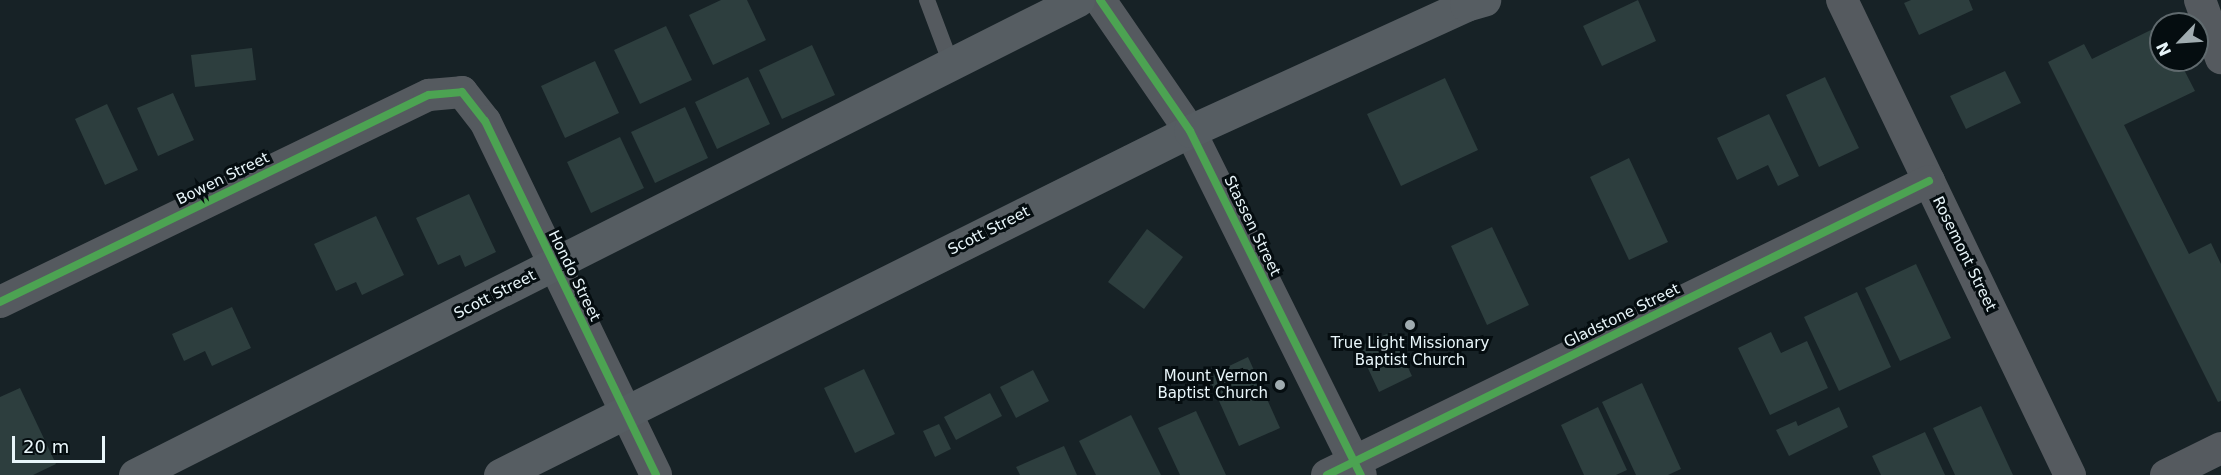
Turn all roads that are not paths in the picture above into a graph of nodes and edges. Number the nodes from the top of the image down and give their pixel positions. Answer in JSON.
{"nodes":[{"id":1,"x":927,"y":0,"type":"edge"},
{"id":2,"x":1078,"y":0,"type":"edge"},
{"id":3,"x":1100,"y":0,"type":"edge"},
{"id":4,"x":1842,"y":0,"type":"edge"},
{"id":5,"x":2200,"y":0,"type":"edge"},
{"id":6,"x":1471,"y":2,"type":"edge"},
{"id":7,"x":2221,"y":58,"type":"edge"},
{"id":8,"x":951,"y":64,"type":"junction"},
{"id":9,"x":462,"y":92,"type":"joint"},
{"id":10,"x":1190,"y":130,"type":"junction"},
{"id":11,"x":1929,"y":181,"type":"junction"},
{"id":12,"x":554,"y":266,"type":"junction"},
{"id":13,"x":0,"y":302,"type":"edge"},
{"id":14,"x":626,"y":413,"type":"junction"},
{"id":15,"x":2221,"y":448,"type":"edge"},
{"id":16,"x":1348,"y":471,"type":"edge"},
{"id":17,"x":135,"y":475,"type":"edge"},
{"id":18,"x":500,"y":475,"type":"edge"},
{"id":19,"x":656,"y":475,"type":"edge"},
{"id":20,"x":2070,"y":475,"type":"edge"},
{"id":21,"x":2166,"y":475,"type":"edge"}],
"edges":[{"from":1,"to":8,"type":"lane"},
{"from":2,"to":8,"type":"main road","name":"Scott Street"},
{"from":3,"to":10,"type":"street","name":"Stassen Street"},
{"from":4,"to":11,"type":"street","name":"Rosemont Street"},
{"from":5,"to":7,"type":"street"},
{"from":6,"to":10,"type":"main road","name":"Scott Street"},
{"from":8,"to":12,"type":"main road","name":"Scott Street"},
{"from":9,"to":12,"type":"street","name":"Hondo Street"},
{"from":9,"to":13,"type":"street","name":"Bowen Street"},
{"from":10,"to":14,"type":"main road","name":"Scott Street"},
{"from":10,"to":16,"type":"street","name":"Stassen Street"},
{"from":11,"to":16,"type":"street","name":"Gladstone Street"},
{"from":11,"to":20,"type":"street","name":"Rosemont Street"},
{"from":12,"to":14,"type":"street","name":"Hondo Street"},
{"from":12,"to":17,"type":"main road","name":"Scott Street"},
{"from":14,"to":18,"type":"main road","name":"Scott Street"},
{"from":14,"to":19,"type":"street","name":"Hondo Street"},
{"from":15,"to":21,"type":"street"}]}
